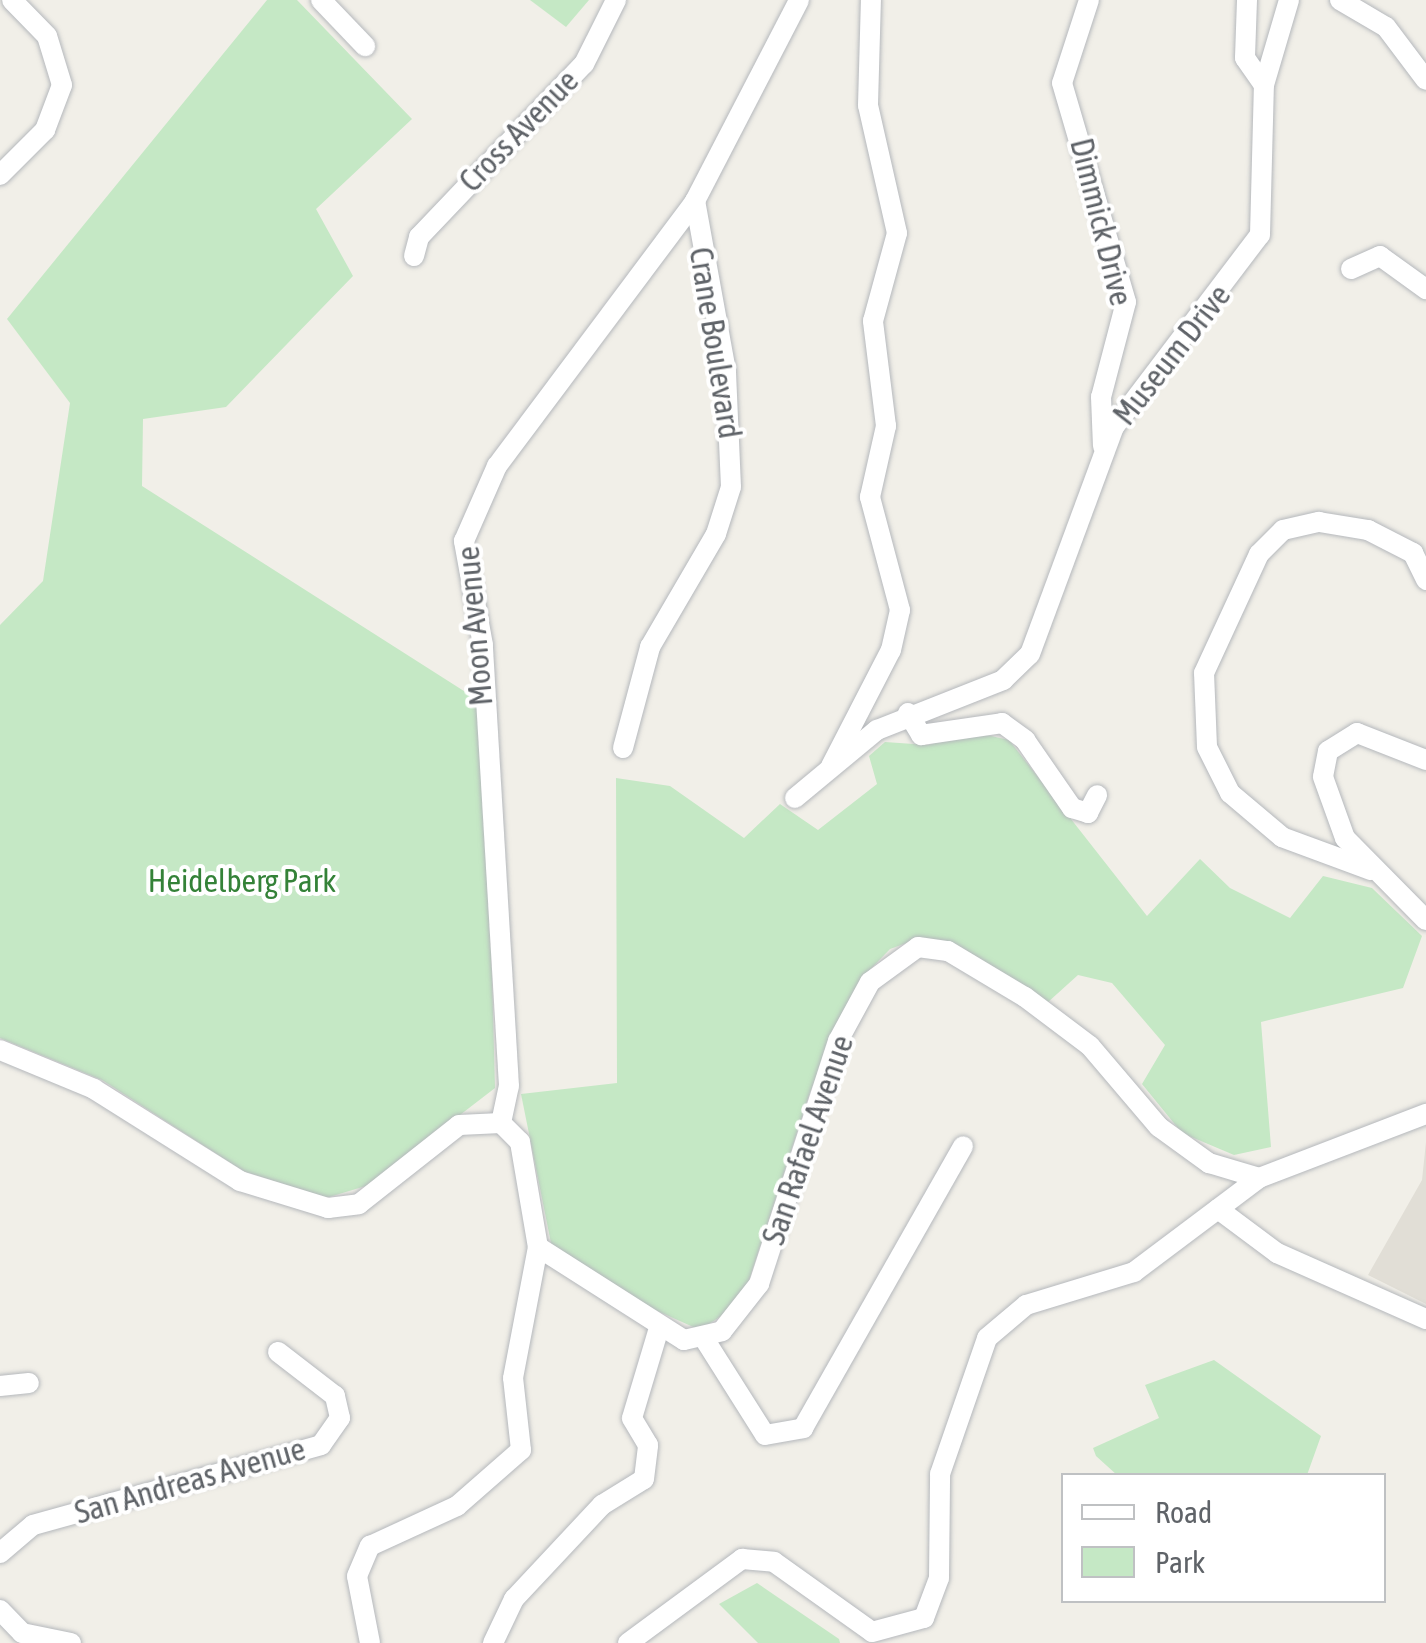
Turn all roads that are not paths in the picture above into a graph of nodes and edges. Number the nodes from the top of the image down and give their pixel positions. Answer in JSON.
{"nodes":[{"id":1,"x":12,"y":0,"type":"edge"},
{"id":2,"x":320,"y":0,"type":"edge"},
{"id":3,"x":616,"y":0,"type":"edge"},
{"id":4,"x":798,"y":0,"type":"edge"},
{"id":5,"x":871,"y":0,"type":"edge"},
{"id":6,"x":1089,"y":0,"type":"edge"},
{"id":7,"x":1247,"y":0,"type":"edge"},
{"id":8,"x":1289,"y":0,"type":"edge"},
{"id":9,"x":1340,"y":0,"type":"edge"},
{"id":10,"x":365,"y":46,"type":"dead end"},
{"id":11,"x":1426,"y":80,"type":"edge"},
{"id":12,"x":1264,"y":85,"type":"junction"},
{"id":13,"x":0,"y":175,"type":"edge"},
{"id":14,"x":695,"y":201,"type":"junction"},
{"id":15,"x":414,"y":256,"type":"dead end"},
{"id":16,"x":1351,"y":269,"type":"dead end"},
{"id":17,"x":1426,"y":289,"type":"edge"},
{"id":18,"x":1103,"y":448,"type":"junction"},
{"id":19,"x":1426,"y":580,"type":"edge"},
{"id":20,"x":908,"y":713,"type":"junction"},
{"id":21,"x":623,"y":748,"type":"dead end"},
{"id":22,"x":1426,"y":760,"type":"edge"},
{"id":23,"x":830,"y":768,"type":"junction"},
{"id":24,"x":1097,"y":795,"type":"dead end"},
{"id":25,"x":794,"y":798,"type":"dead end"},
{"id":26,"x":1371,"y":870,"type":"junction"},
{"id":27,"x":1426,"y":920,"type":"edge"},
{"id":28,"x":0,"y":1050,"type":"edge"},
{"id":29,"x":1426,"y":1114,"type":"edge"},
{"id":30,"x":500,"y":1123,"type":"junction"},
{"id":31,"x":963,"y":1146,"type":"dead end"},
{"id":32,"x":1260,"y":1178,"type":"junction"},
{"id":33,"x":1218,"y":1209,"type":"junction"},
{"id":34,"x":538,"y":1247,"type":"junction"},
{"id":35,"x":1426,"y":1318,"type":"edge"},
{"id":36,"x":659,"y":1328,"type":"junction"},
{"id":37,"x":704,"y":1340,"type":"junction"},
{"id":38,"x":278,"y":1352,"type":"dead end"},
{"id":39,"x":29,"y":1383,"type":"dead end"},
{"id":40,"x":0,"y":1386,"type":"edge"},
{"id":41,"x":0,"y":1552,"type":"edge"},
{"id":42,"x":0,"y":1610,"type":"edge"},
{"id":43,"x":71,"y":1643,"type":"edge"},
{"id":44,"x":370,"y":1643,"type":"edge"},
{"id":45,"x":494,"y":1643,"type":"edge"},
{"id":46,"x":628,"y":1643,"type":"edge"}],
"edges":[{"from":1,"to":13,"type":"street"},
{"from":2,"to":10,"type":"street"},
{"from":3,"to":15,"type":"street","name":"Cross Avenue"},
{"from":4,"to":14,"type":"street","name":"Crane Boulevard"},
{"from":5,"to":23,"type":"street"},
{"from":6,"to":18,"type":"street","name":"Dimmick Drive"},
{"from":7,"to":12,"type":"street"},
{"from":8,"to":12,"type":"street","name":"Museum Drive"},
{"from":9,"to":11,"type":"street"},
{"from":12,"to":18,"type":"street","name":"Museum Drive"},
{"from":14,"to":21,"type":"street","name":"Crane Boulevard"},
{"from":14,"to":30,"type":"street","name":"Moon Avenue"},
{"from":16,"to":17,"type":"street"},
{"from":18,"to":20,"type":"street","name":"Museum Drive"},
{"from":19,"to":26,"type":"street"},
{"from":20,"to":23,"type":"street","name":"Museum Drive"},
{"from":20,"to":24,"type":"street"},
{"from":22,"to":26,"type":"street"},
{"from":23,"to":25,"type":"street","name":"Museum Drive"},
{"from":26,"to":27,"type":"street"},
{"from":28,"to":30,"type":"street"},
{"from":29,"to":32,"type":"street"},
{"from":30,"to":34,"type":"street"},
{"from":31,"to":37,"type":"street"},
{"from":32,"to":33,"type":"street"},
{"from":32,"to":37,"type":"street","name":"San Rafael Avenue"},
{"from":33,"to":35,"type":"street"},
{"from":33,"to":46,"type":"street"},
{"from":34,"to":36,"type":"street"},
{"from":34,"to":44,"type":"street"},
{"from":36,"to":37,"type":"street"},
{"from":36,"to":45,"type":"street"},
{"from":38,"to":41,"type":"street","name":"San Andreas Avenue"},
{"from":39,"to":40,"type":"street"},
{"from":42,"to":43,"type":"street"}]}
